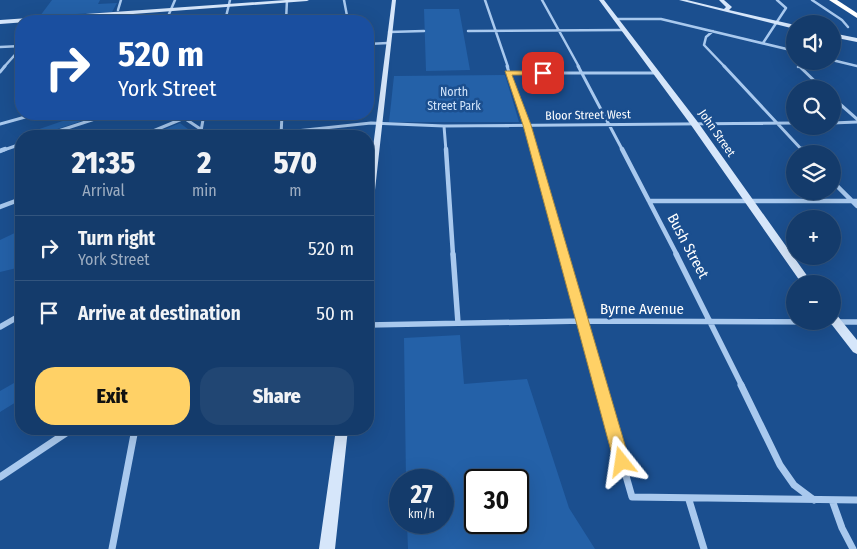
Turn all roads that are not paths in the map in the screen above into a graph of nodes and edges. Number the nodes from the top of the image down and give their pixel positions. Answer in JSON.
{"nodes":[{"id":1,"x":121,"y":0,"type":"edge"},
{"id":2,"x":175,"y":0,"type":"edge"},
{"id":3,"x":307,"y":0,"type":"edge"},
{"id":4,"x":344,"y":0,"type":"edge"},
{"id":5,"x":394,"y":0,"type":"edge"},
{"id":6,"x":485,"y":0,"type":"edge"},
{"id":7,"x":542,"y":0,"type":"edge"},
{"id":8,"x":601,"y":0,"type":"edge"},
{"id":9,"x":682,"y":0,"type":"edge"},
{"id":10,"x":721,"y":0,"type":"edge"},
{"id":11,"x":777,"y":0,"type":"edge"},
{"id":12,"x":812,"y":0,"type":"edge"},
{"id":13,"x":832,"y":0,"type":"edge"},
{"id":14,"x":287,"y":1,"type":"edge"},
{"id":15,"x":229,"y":3,"type":"edge"},
{"id":16,"x":118,"y":10,"type":"dead end"},
{"id":17,"x":725,"y":10,"type":"junction"},
{"id":18,"x":170,"y":11,"type":"junction"},
{"id":19,"x":108,"y":15,"type":"edge"},
{"id":20,"x":168,"y":15,"type":"edge"},
{"id":21,"x":286,"y":15,"type":"edge"},
{"id":22,"x":347,"y":15,"type":"edge"},
{"id":23,"x":857,"y":16,"type":"edge"},
{"id":24,"x":615,"y":19,"type":"junction"},
{"id":25,"x":15,"y":21,"type":"edge"},
{"id":26,"x":0,"y":22,"type":"edge"},
{"id":27,"x":775,"y":22,"type":"junction"},
{"id":28,"x":786,"y":25,"type":"edge"},
{"id":29,"x":848,"y":27,"type":"dead end"},
{"id":30,"x":623,"y":30,"type":"junction"},
{"id":31,"x":424,"y":31,"type":"dead end"},
{"id":32,"x":468,"y":31,"type":"dead end"},
{"id":33,"x":494,"y":31,"type":"junction"},
{"id":34,"x":559,"y":31,"type":"junction"},
{"id":35,"x":713,"y":31,"type":"junction"},
{"id":36,"x":390,"y":32,"type":"junction"},
{"id":37,"x":841,"y":37,"type":"edge"},
{"id":38,"x":857,"y":40,"type":"edge"},
{"id":39,"x":388,"y":43,"type":"junction"},
{"id":40,"x":763,"y":43,"type":"junction"},
{"id":41,"x":374,"y":44,"type":"edge"},
{"id":42,"x":0,"y":47,"type":"edge"},
{"id":43,"x":15,"y":47,"type":"edge"},
{"id":44,"x":786,"y":49,"type":"edge"},
{"id":45,"x":15,"y":54,"type":"edge"},
{"id":46,"x":841,"y":62,"type":"edge"},
{"id":47,"x":857,"y":66,"type":"edge"},
{"id":48,"x":801,"y":70,"type":"edge"},
{"id":49,"x":0,"y":72,"type":"edge"},
{"id":50,"x":508,"y":73,"type":"junction"},
{"id":51,"x":583,"y":73,"type":"junction"},
{"id":52,"x":655,"y":73,"type":"junction"},
{"id":53,"x":813,"y":80,"type":"edge"},
{"id":54,"x":841,"y":106,"type":"edge"},
{"id":55,"x":15,"y":120,"type":"edge"},
{"id":56,"x":92,"y":120,"type":"edge"},
{"id":57,"x":176,"y":120,"type":"edge"},
{"id":58,"x":186,"y":120,"type":"edge"},
{"id":59,"x":857,"y":121,"type":"edge"},
{"id":60,"x":841,"y":122,"type":"edge"},
{"id":61,"x":777,"y":123,"type":"junction"},
{"id":62,"x":786,"y":123,"type":"edge"},
{"id":63,"x":0,"y":124,"type":"edge"},
{"id":64,"x":380,"y":124,"type":"junction"},
{"id":65,"x":611,"y":124,"type":"junction"},
{"id":66,"x":694,"y":124,"type":"junction"},
{"id":67,"x":527,"y":125,"type":"junction"},
{"id":68,"x":444,"y":126,"type":"junction"},
{"id":69,"x":61,"y":130,"type":"edge"},
{"id":70,"x":154,"y":130,"type":"edge"},
{"id":71,"x":200,"y":130,"type":"edge"},
{"id":72,"x":314,"y":130,"type":"edge"},
{"id":73,"x":798,"y":145,"type":"edge"},
{"id":74,"x":15,"y":146,"type":"edge"},
{"id":75,"x":0,"y":151,"type":"edge"},
{"id":76,"x":374,"y":170,"type":"edge"},
{"id":77,"x":841,"y":189,"type":"edge"},
{"id":78,"x":15,"y":200,"type":"edge"},
{"id":79,"x":649,"y":201,"type":"junction"},
{"id":80,"x":855,"y":201,"type":"edge"},
{"id":81,"x":749,"y":202,"type":"junction"},
{"id":82,"x":0,"y":206,"type":"edge"},
{"id":83,"x":857,"y":206,"type":"edge"},
{"id":84,"x":802,"y":275,"type":"edge"},
{"id":85,"x":15,"y":318,"type":"edge"},
{"id":86,"x":583,"y":321,"type":"junction"},
{"id":87,"x":786,"y":321,"type":"edge"},
{"id":88,"x":841,"y":321,"type":"edge"},
{"id":89,"x":712,"y":322,"type":"junction"},
{"id":90,"x":857,"y":322,"type":"edge"},
{"id":91,"x":458,"y":323,"type":"junction"},
{"id":92,"x":374,"y":326,"type":"edge"},
{"id":93,"x":0,"y":327,"type":"edge"},
{"id":94,"x":841,"y":328,"type":"edge"},
{"id":95,"x":857,"y":349,"type":"edge"},
{"id":96,"x":63,"y":435,"type":"edge"},
{"id":97,"x":135,"y":435,"type":"edge"},
{"id":98,"x":341,"y":435,"type":"edge"},
{"id":99,"x":0,"y":477,"type":"edge"},
{"id":100,"x":690,"y":500,"type":"junction"},
{"id":101,"x":814,"y":500,"type":"junction"},
{"id":102,"x":832,"y":500,"type":"junction"},
{"id":103,"x":857,"y":500,"type":"edge"},
{"id":104,"x":324,"y":548,"type":"edge"},
{"id":105,"x":112,"y":549,"type":"edge"},
{"id":106,"x":704,"y":549,"type":"edge"},
{"id":107,"x":853,"y":549,"type":"edge"}],
"edges":[{"from":1,"to":16,"type":"street"},
{"from":2,"to":18,"type":"street"},
{"from":3,"to":14,"type":"main road"},
{"from":4,"to":22,"type":"street"},
{"from":5,"to":36,"type":"main road"},
{"from":6,"to":33,"type":"street"},
{"from":7,"to":34,"type":"street","name":"Bush Street"},
{"from":8,"to":24,"type":"main road","name":"John Street"},
{"from":9,"to":17,"type":"main road"},
{"from":10,"to":17,"type":"main road"},
{"from":11,"to":27,"type":"street"},
{"from":12,"to":29,"type":"street"},
{"from":13,"to":23,"type":"highway"},
{"from":14,"to":15,"type":"main road"},
{"from":14,"to":21,"type":"street"},
{"from":15,"to":18,"type":"main road"},
{"from":17,"to":27,"type":"main road"},
{"from":18,"to":19,"type":"main road"},
{"from":18,"to":20,"type":"street"},
{"from":24,"to":30,"type":"main road","name":"John Street"},
{"from":24,"to":35,"type":"street"},
{"from":25,"to":26,"type":"main road"},
{"from":27,"to":28,"type":"main road"},
{"from":27,"to":40,"type":"street"},
{"from":30,"to":34,"type":"street"},
{"from":30,"to":52,"type":"main road","name":"John Street"},
{"from":31,"to":36,"type":"street"},
{"from":32,"to":33,"type":"street"},
{"from":33,"to":34,"type":"street"},
{"from":33,"to":50,"type":"street"},
{"from":34,"to":51,"type":"street","name":"Bush Street"},
{"from":35,"to":40,"type":"street"},
{"from":35,"to":61,"type":"street"},
{"from":36,"to":39,"type":"main road"},
{"from":37,"to":38,"type":"main road"},
{"from":39,"to":41,"type":"street"},
{"from":39,"to":64,"type":"main road"},
{"from":40,"to":44,"type":"street"},
{"from":42,"to":43,"type":"street"},
{"from":45,"to":49,"type":"street"},
{"from":46,"to":47,"type":"street"},
{"from":48,"to":53,"type":"street"},
{"from":50,"to":51,"type":"street"},
{"from":50,"to":67,"type":"street"},
{"from":51,"to":52,"type":"street"},
{"from":51,"to":65,"type":"street","name":"Bush Street"},
{"from":52,"to":66,"type":"main road","name":"John Street"},
{"from":54,"to":59,"type":"street"},
{"from":55,"to":63,"type":"street"},
{"from":56,"to":69,"type":"street"},
{"from":57,"to":70,"type":"street"},
{"from":58,"to":71,"type":"street"},
{"from":59,"to":60,"type":"street"},
{"from":61,"to":62,"type":"street","name":"Bloor Street West"},
{"from":61,"to":66,"type":"street","name":"Bloor Street West"},
{"from":61,"to":73,"type":"street"},
{"from":64,"to":68,"type":"street","name":"Bloor Street West"},
{"from":64,"to":72,"type":"street","name":"Bloor Street West"},
{"from":64,"to":76,"type":"main road"},
{"from":65,"to":66,"type":"street","name":"Bloor Street West"},
{"from":65,"to":67,"type":"street","name":"Bloor Street West"},
{"from":65,"to":79,"type":"street","name":"Bush Street"},
{"from":66,"to":81,"type":"main road","name":"John Street"},
{"from":67,"to":68,"type":"street","name":"Bloor Street West"},
{"from":67,"to":86,"type":"street"},
{"from":68,"to":91,"type":"street"},
{"from":74,"to":75,"type":"street"},
{"from":77,"to":80,"type":"street"},
{"from":78,"to":82,"type":"street"},
{"from":79,"to":81,"type":"street"},
{"from":79,"to":89,"type":"street","name":"Bush Street"},
{"from":80,"to":81,"type":"street"},
{"from":80,"to":83,"type":"street"},
{"from":81,"to":84,"type":"main road","name":"John Street"},
{"from":85,"to":93,"type":"street"},
{"from":86,"to":89,"type":"street","name":"Byrne Avenue"},
{"from":86,"to":91,"type":"street","name":"Byrne Avenue"},
{"from":86,"to":100,"type":"street"},
{"from":87,"to":89,"type":"street","name":"Byrne Avenue"},
{"from":88,"to":90,"type":"street","name":"Byrne Avenue"},
{"from":89,"to":101,"type":"street","name":"Bush Street"},
{"from":91,"to":92,"type":"street","name":"Byrne Avenue"},
{"from":94,"to":95,"type":"main road"},
{"from":96,"to":99,"type":"street"},
{"from":97,"to":105,"type":"street"},
{"from":98,"to":104,"type":"main road"},
{"from":100,"to":101,"type":"street"},
{"from":100,"to":106,"type":"street"},
{"from":101,"to":102,"type":"street"},
{"from":102,"to":103,"type":"street"},
{"from":102,"to":107,"type":"street"}]}
